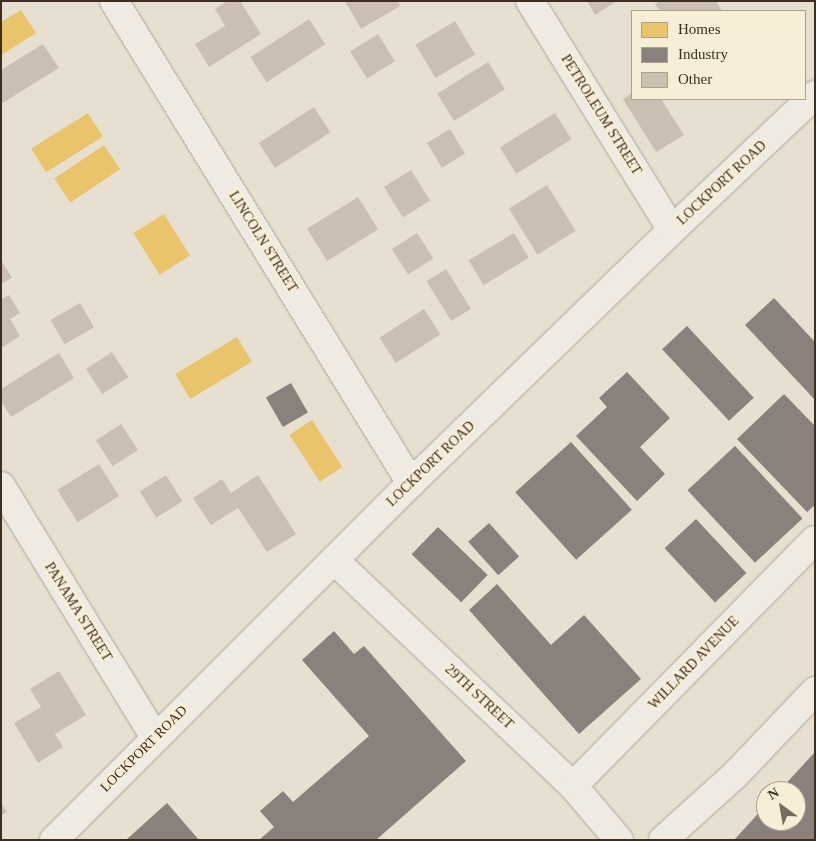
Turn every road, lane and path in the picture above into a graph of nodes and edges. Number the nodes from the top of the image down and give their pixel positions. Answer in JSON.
{"nodes":[{"id":1,"x":114,"y":1,"type":"edge"},
{"id":2,"x":530,"y":1,"type":"edge"},
{"id":3,"x":815,"y":95,"type":"edge"},
{"id":4,"x":672,"y":230,"type":"junction"},
{"id":5,"x":411,"y":483,"type":"junction"},
{"id":6,"x":1,"y":486,"type":"edge"},
{"id":7,"x":815,"y":540,"type":"edge"},
{"id":8,"x":334,"y":560,"type":"junction"},
{"id":9,"x":815,"y":691,"type":"edge"},
{"id":10,"x":155,"y":737,"type":"junction"},
{"id":11,"x":573,"y":786,"type":"junction"},
{"id":12,"x":54,"y":840,"type":"edge"},
{"id":13,"x":619,"y":840,"type":"edge"},
{"id":14,"x":663,"y":840,"type":"edge"}],
"edges":[{"from":1,"to":5,"type":"street","name":"LINCOLN STREET"},
{"from":2,"to":4,"type":"street","name":"PETROLEUM STREET"},
{"from":3,"to":4,"type":"street","name":"LOCKPORT ROAD"},
{"from":4,"to":5,"type":"street","name":"LOCKPORT ROAD"},
{"from":5,"to":8,"type":"street","name":"LOCKPORT ROAD"},
{"from":6,"to":10,"type":"street","name":"PANAMA STREET"},
{"from":7,"to":11,"type":"street","name":"WILLARD AVENUE"},
{"from":8,"to":10,"type":"street","name":"LOCKPORT ROAD"},
{"from":8,"to":11,"type":"street","name":"29TH STREET"},
{"from":9,"to":14,"type":"street"},
{"from":10,"to":12,"type":"street","name":"LOCKPORT ROAD"},
{"from":11,"to":13,"type":"street","name":"29TH STREET"}]}
